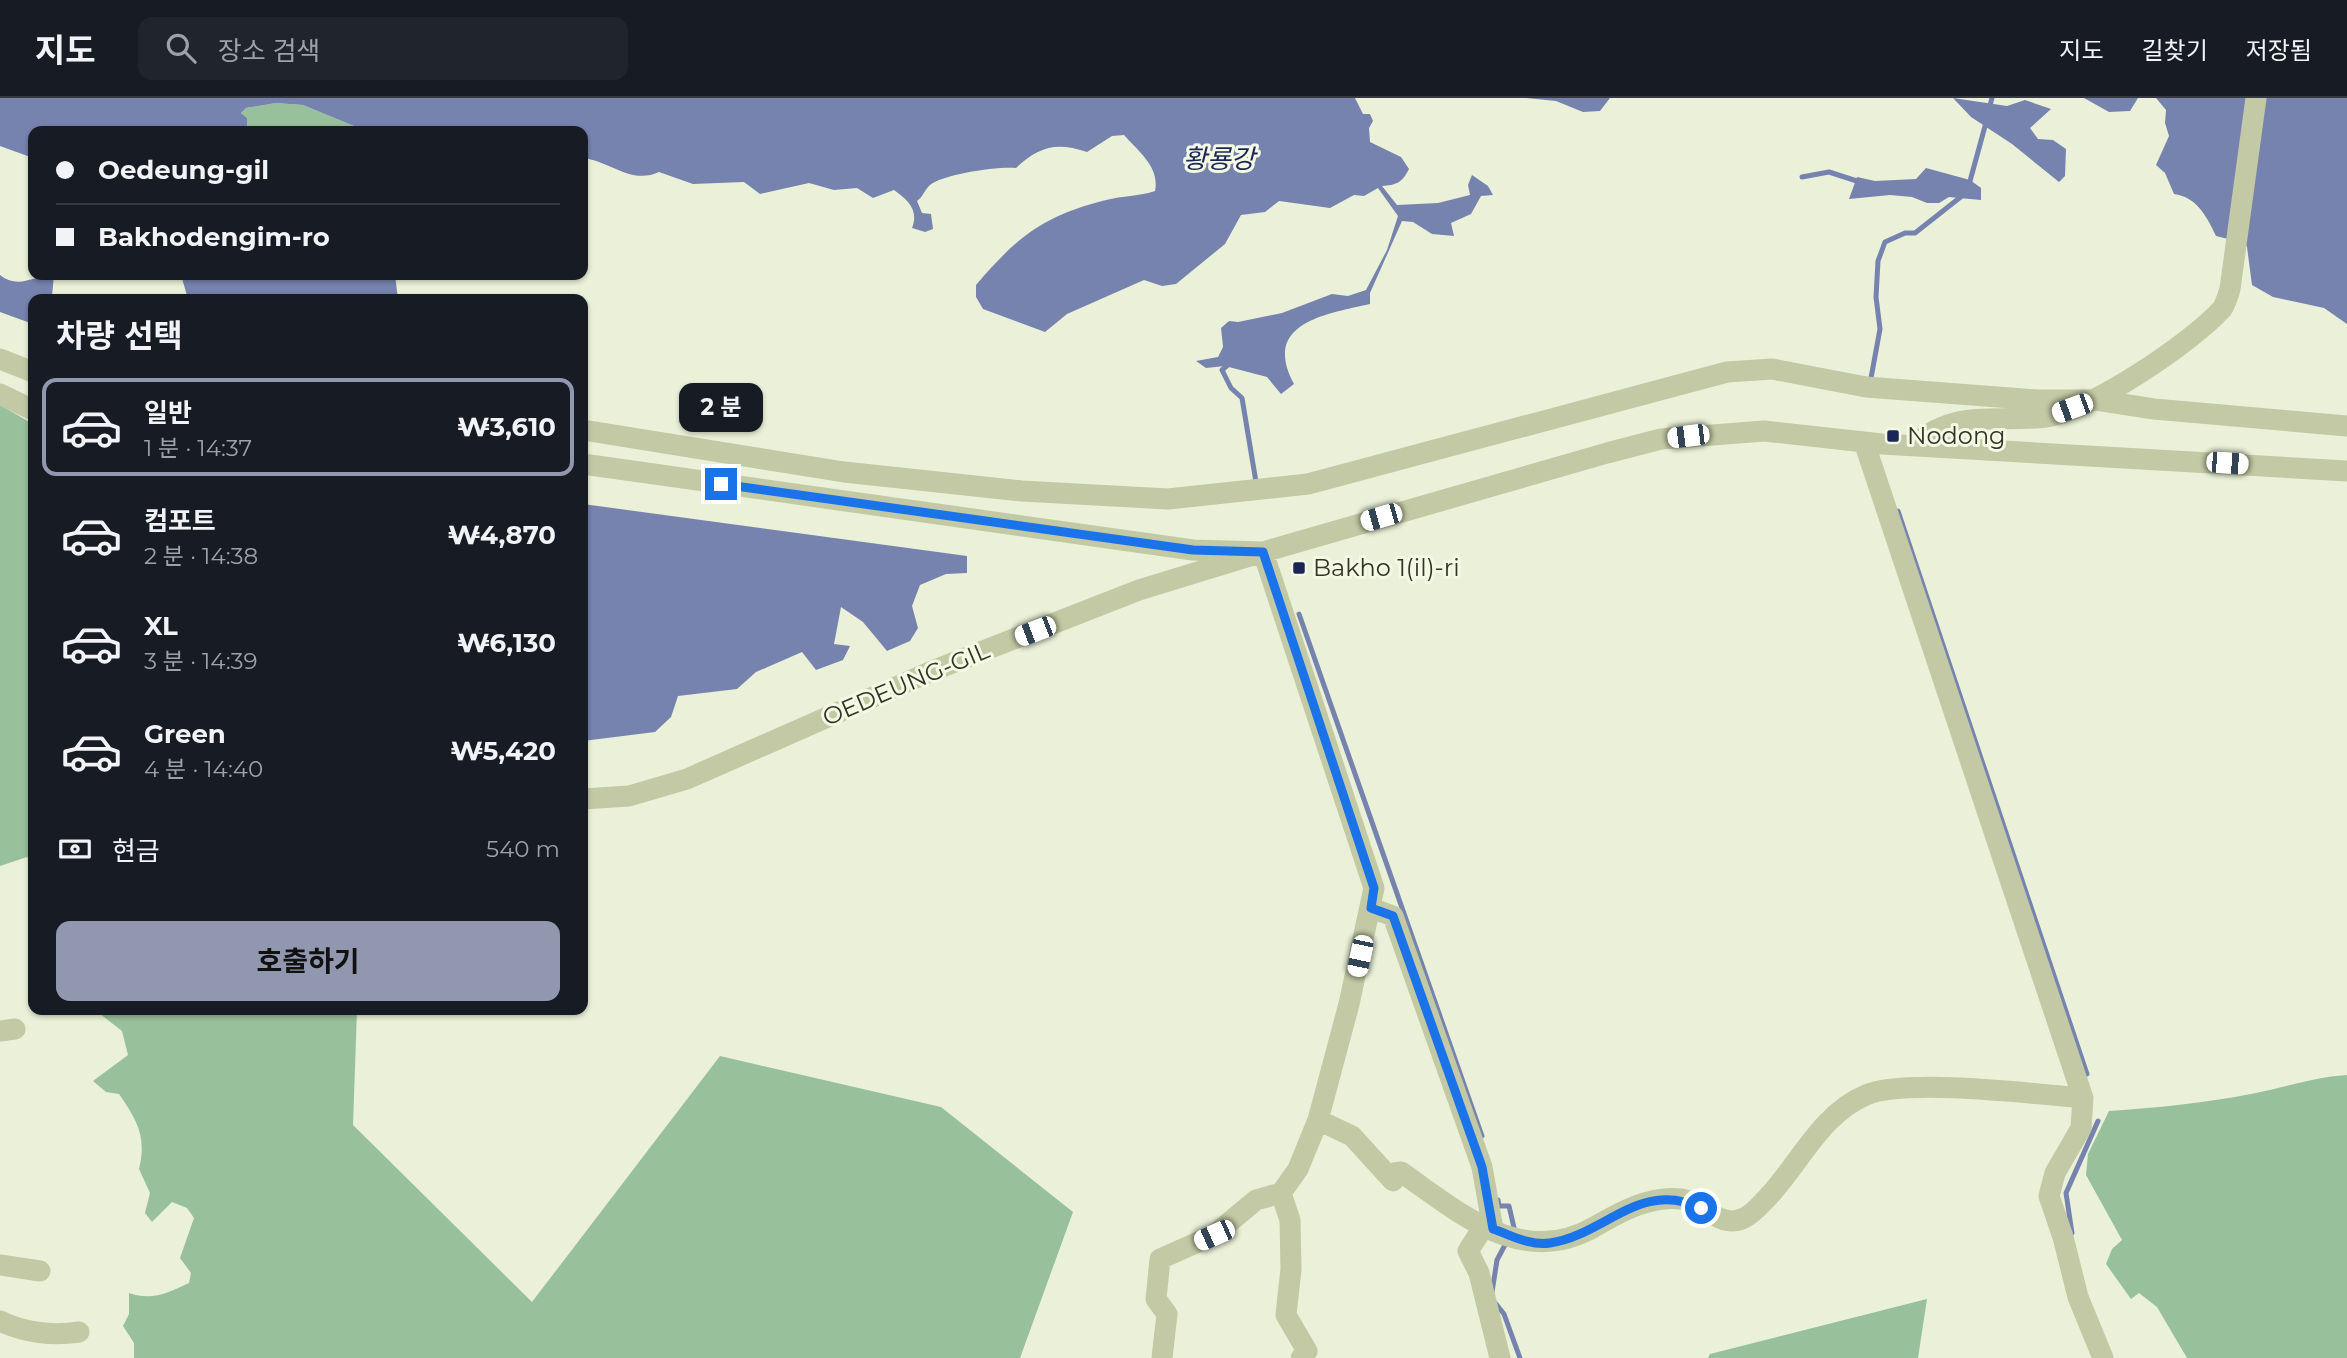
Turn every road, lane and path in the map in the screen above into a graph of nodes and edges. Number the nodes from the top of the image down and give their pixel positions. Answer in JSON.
{"nodes":[{"id":1,"x":2256,"y":98,"type":"edge"},
{"id":2,"x":0,"y":359,"type":"edge"},
{"id":3,"x":28,"y":370,"type":"edge"},
{"id":4,"x":0,"y":394,"type":"edge"},
{"id":5,"x":2096,"y":400,"type":"junction"},
{"id":6,"x":28,"y":408,"type":"edge"},
{"id":7,"x":2347,"y":426,"type":"edge"},
{"id":8,"x":588,"y":431,"type":"edge"},
{"id":9,"x":1864,"y":442,"type":"junction"},
{"id":10,"x":1915,"y":444,"type":"junction"},
{"id":11,"x":588,"y":465,"type":"edge"},
{"id":12,"x":2347,"y":471,"type":"edge"},
{"id":13,"x":1263,"y":552,"type":"junction"},
{"id":14,"x":588,"y":799,"type":"edge"},
{"id":15,"x":1371,"y":908,"type":"junction"},
{"id":16,"x":2083,"y":1098,"type":"junction"},
{"id":17,"x":1318,"y":1120,"type":"junction"},
{"id":18,"x":1281,"y":1193,"type":"junction"},
{"id":19,"x":1488,"y":1228,"type":"junction"},
{"id":20,"x":0,"y":1265,"type":"edge"},
{"id":21,"x":40,"y":1271,"type":"dead end"},
{"id":22,"x":0,"y":1321,"type":"edge"},
{"id":23,"x":79,"y":1332,"type":"dead end"},
{"id":24,"x":1162,"y":1358,"type":"edge"},
{"id":25,"x":1301,"y":1358,"type":"edge"},
{"id":26,"x":1500,"y":1358,"type":"edge"},
{"id":27,"x":2103,"y":1358,"type":"edge"}],
"edges":[{"from":1,"to":5,"type":"street"},
{"from":2,"to":3,"type":"street"},
{"from":4,"to":6,"type":"street"},
{"from":5,"to":7,"type":"street"},
{"from":5,"to":8,"type":"street"},
{"from":5,"to":10,"type":"street"},
{"from":9,"to":10,"type":"street","name":"OEDEUNG-GIL"},
{"from":9,"to":13,"type":"street","name":"OEDEUNG-GIL"},
{"from":9,"to":16,"type":"street"},
{"from":10,"to":12,"type":"street","name":"OEDEUNG-GIL"},
{"from":11,"to":13,"type":"street"},
{"from":13,"to":14,"type":"street","name":"OEDEUNG-GIL"},
{"from":13,"to":15,"type":"street"},
{"from":15,"to":17,"type":"street"},
{"from":15,"to":19,"type":"street"},
{"from":16,"to":19,"type":"street"},
{"from":16,"to":27,"type":"street"},
{"from":17,"to":18,"type":"street"},
{"from":17,"to":19,"type":"street"},
{"from":18,"to":24,"type":"street"},
{"from":18,"to":25,"type":"street"},
{"from":19,"to":26,"type":"street"},
{"from":20,"to":21,"type":"street"},
{"from":22,"to":23,"type":"street"}]}
